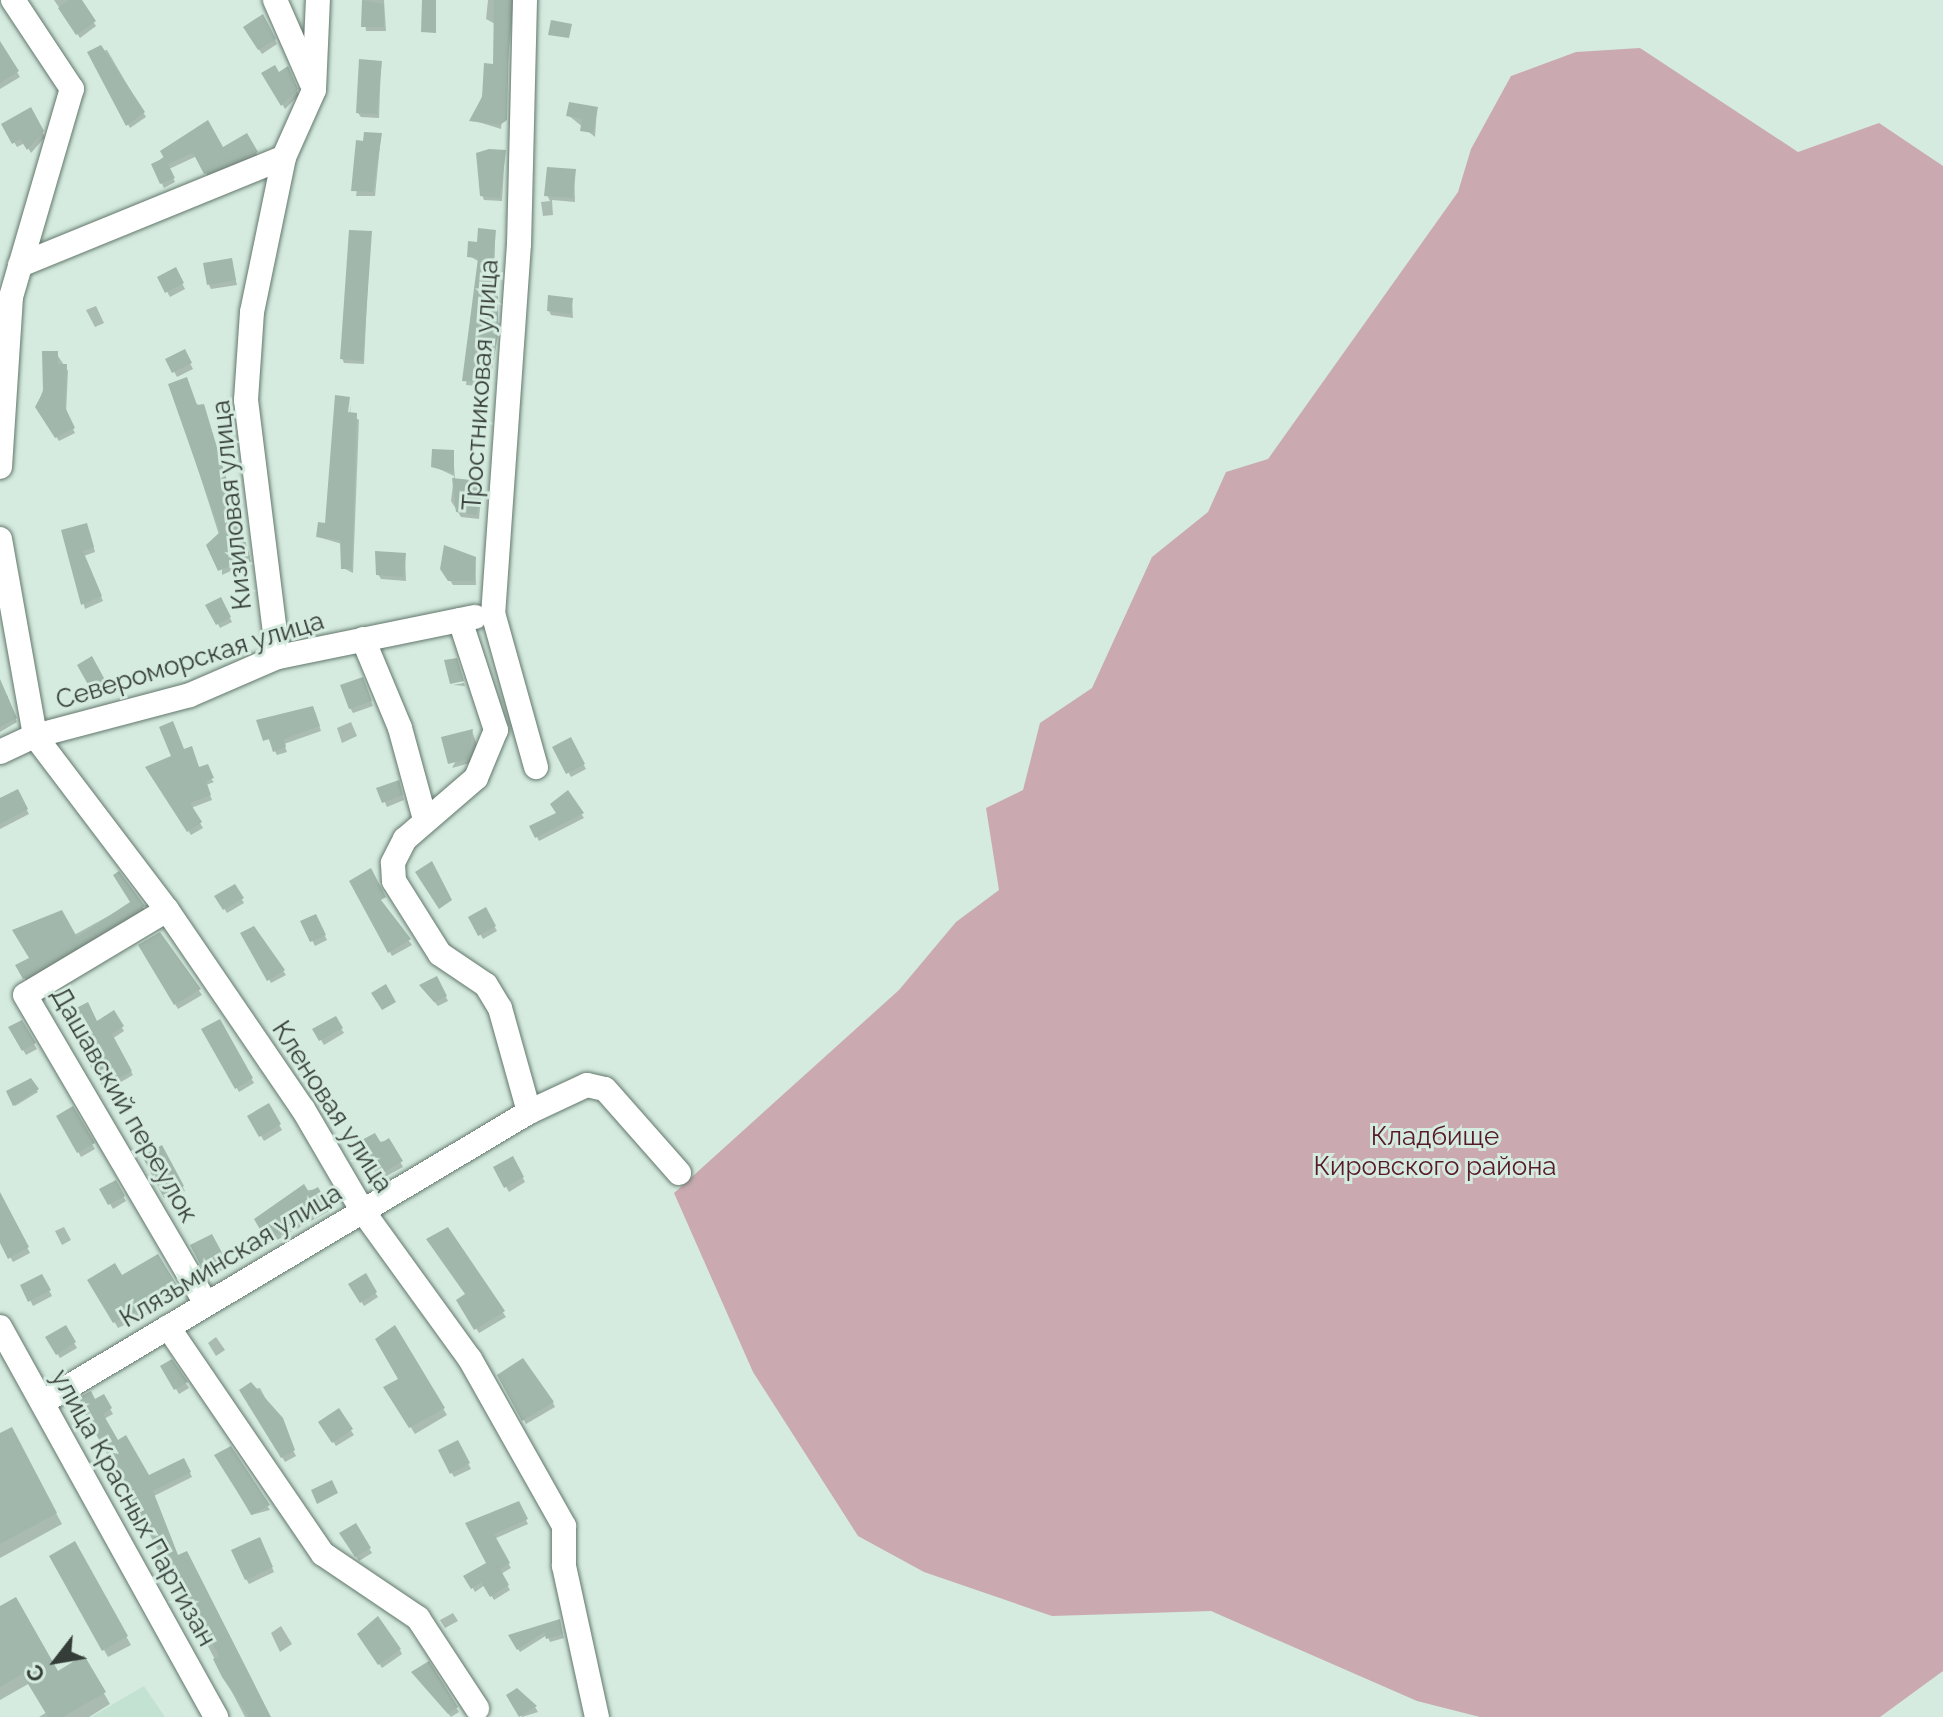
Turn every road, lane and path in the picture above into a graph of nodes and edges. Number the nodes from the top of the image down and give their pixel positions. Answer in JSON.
{"nodes":[{"id":1,"x":13,"y":0,"type":"edge"},
{"id":2,"x":275,"y":0,"type":"edge"},
{"id":3,"x":318,"y":0,"type":"edge"},
{"id":4,"x":525,"y":0,"type":"edge"},
{"id":5,"x":314,"y":90,"type":"junction"},
{"id":6,"x":284,"y":157,"type":"junction"},
{"id":7,"x":14,"y":261,"type":"edge"},
{"id":8,"x":0,"y":467,"type":"edge"},
{"id":9,"x":0,"y":539,"type":"edge"},
{"id":10,"x":493,"y":613,"type":"junction"},
{"id":11,"x":460,"y":620,"type":"junction"},
{"id":12,"x":363,"y":639,"type":"junction"},
{"id":13,"x":278,"y":657,"type":"junction"},
{"id":14,"x":35,"y":736,"type":"junction"},
{"id":15,"x":0,"y":752,"type":"edge"},
{"id":16,"x":536,"y":767,"type":"dead end"},
{"id":17,"x":424,"y":816,"type":"junction"},
{"id":18,"x":167,"y":910,"type":"junction"},
{"id":19,"x":529,"y":1112,"type":"junction"},
{"id":20,"x":679,"y":1173,"type":"dead end"},
{"id":21,"x":362,"y":1210,"type":"junction"},
{"id":22,"x":205,"y":1302,"type":"junction"},
{"id":23,"x":0,"y":1327,"type":"edge"},
{"id":24,"x":168,"y":1327,"type":"junction"},
{"id":25,"x":43,"y":1402,"type":"junction"},
{"id":26,"x":477,"y":1708,"type":"dead end"},
{"id":27,"x":216,"y":1717,"type":"edge"},
{"id":28,"x":597,"y":1717,"type":"edge"}],
"edges":[{"from":1,"to":7,"type":"street"},
{"from":2,"to":5,"type":"street"},
{"from":3,"to":5,"type":"street","name":"Кизиловая улица"},
{"from":4,"to":10,"type":"street","name":"Тростниковая улица"},
{"from":5,"to":6,"type":"street","name":"Кизиловая улица"},
{"from":6,"to":7,"type":"street"},
{"from":6,"to":13,"type":"street","name":"Кизиловая улица"},
{"from":7,"to":8,"type":"street"},
{"from":9,"to":14,"type":"street","name":"Кленовая улица"},
{"from":10,"to":11,"type":"street","name":"Североморская улица"},
{"from":10,"to":16,"type":"street","name":"Тростниковая улица"},
{"from":11,"to":12,"type":"street","name":"Североморская улица"},
{"from":11,"to":17,"type":"street"},
{"from":12,"to":13,"type":"street","name":"Североморская улица"},
{"from":12,"to":17,"type":"street"},
{"from":13,"to":14,"type":"street","name":"Североморская улица"},
{"from":14,"to":15,"type":"street","name":"Североморская улица"},
{"from":14,"to":18,"type":"street","name":"Кленовая улица"},
{"from":17,"to":19,"type":"street"},
{"from":18,"to":21,"type":"street","name":"Кленовая улица"},
{"from":18,"to":22,"type":"street","name":"Дашавский переулок"},
{"from":19,"to":20,"type":"street","name":"Клязьминская улица"},
{"from":19,"to":21,"type":"street","name":"Клязьминская улица"},
{"from":21,"to":22,"type":"street","name":"Клязьминская улица"},
{"from":21,"to":28,"type":"street","name":"Кленовая улица"},
{"from":22,"to":24,"type":"street","name":"Клязьминская улица"},
{"from":23,"to":25,"type":"street","name":"улица Красных Партизан"},
{"from":24,"to":25,"type":"street","name":"Клязьминская улица"},
{"from":24,"to":26,"type":"street"},
{"from":25,"to":27,"type":"street","name":"улица Красных Партизан"}]}
